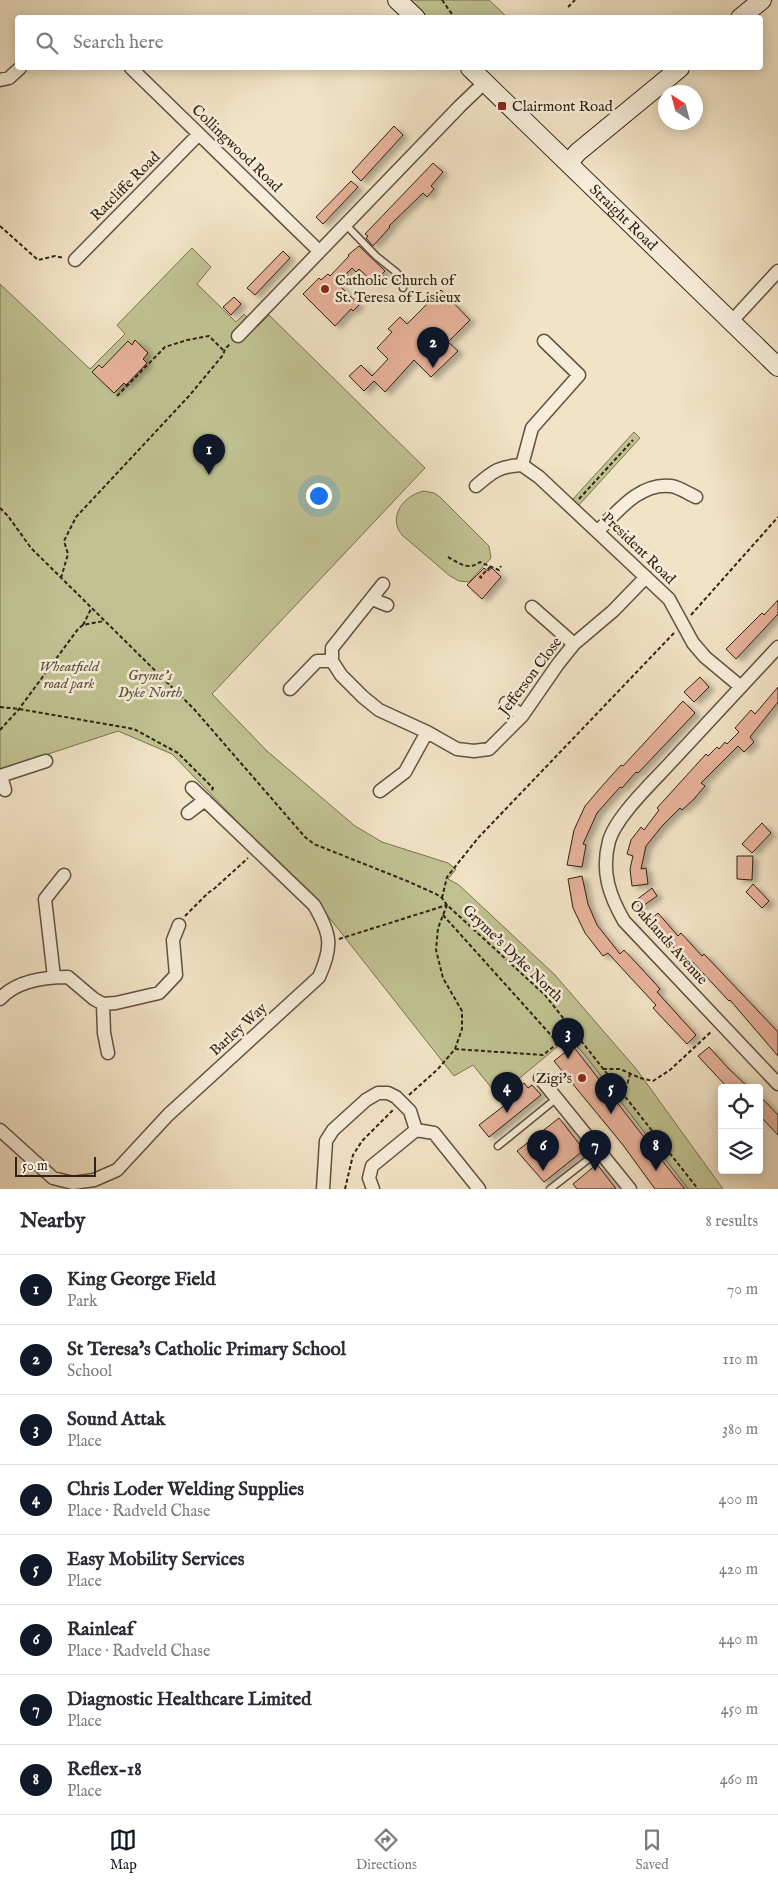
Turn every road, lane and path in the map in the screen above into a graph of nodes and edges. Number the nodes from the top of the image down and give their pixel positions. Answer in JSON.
{"nodes":[{"id":1,"x":397,"y":0,"type":"edge"},
{"id":2,"x":442,"y":0,"type":"edge"},
{"id":3,"x":574,"y":0,"type":"edge"},
{"id":4,"x":762,"y":0,"type":"edge"},
{"id":5,"x":568,"y":7,"type":"dead end"},
{"id":6,"x":413,"y":15,"type":"edge"},
{"id":7,"x":452,"y":15,"type":"edge"},
{"id":8,"x":744,"y":15,"type":"edge"},
{"id":9,"x":18,"y":70,"type":"edge"},
{"id":10,"x":133,"y":70,"type":"edge"},
{"id":11,"x":472,"y":70,"type":"edge"},
{"id":12,"x":678,"y":70,"type":"edge"},
{"id":13,"x":0,"y":80,"type":"edge"},
{"id":14,"x":484,"y":83,"type":"junction"},
{"id":15,"x":199,"y":134,"type":"junction"},
{"id":16,"x":569,"y":162,"type":"junction"},
{"id":17,"x":346,"y":224,"type":"junction"},
{"id":18,"x":0,"y":226,"type":"edge"},
{"id":19,"x":319,"y":251,"type":"junction"},
{"id":20,"x":75,"y":260,"type":"joint"},
{"id":21,"x":778,"y":271,"type":"edge"},
{"id":22,"x":403,"y":288,"type":"dead end"},
{"id":23,"x":731,"y":322,"type":"junction"},
{"id":24,"x":238,"y":336,"type":"joint"},
{"id":25,"x":544,"y":340,"type":"dead end"},
{"id":26,"x":225,"y":352,"type":"junction"},
{"id":27,"x":778,"y":367,"type":"edge"},
{"id":28,"x":117,"y":396,"type":"dead end"},
{"id":29,"x":633,"y":440,"type":"dead end"},
{"id":30,"x":522,"y":465,"type":"junction"},
{"id":31,"x":476,"y":486,"type":"dead end"},
{"id":32,"x":696,"y":497,"type":"dead end"},
{"id":33,"x":0,"y":508,"type":"edge"},
{"id":34,"x":572,"y":508,"type":"junction"},
{"id":35,"x":778,"y":517,"type":"edge"},
{"id":36,"x":598,"y":531,"type":"junction"},
{"id":37,"x":448,"y":558,"type":"dead end"},
{"id":38,"x":501,"y":566,"type":"dead end"},
{"id":39,"x":490,"y":567,"type":"junction"},
{"id":40,"x":646,"y":577,"type":"junction"},
{"id":41,"x":61,"y":578,"type":"junction"},
{"id":42,"x":482,"y":578,"type":"dead end"},
{"id":43,"x":383,"y":584,"type":"dead end"},
{"id":44,"x":372,"y":599,"type":"junction"},
{"id":45,"x":387,"y":606,"type":"dead end"},
{"id":46,"x":532,"y":607,"type":"dead end"},
{"id":47,"x":92,"y":609,"type":"junction"},
{"id":48,"x":104,"y":621,"type":"junction"},
{"id":49,"x":682,"y":624,"type":"junction"},
{"id":50,"x":83,"y":625,"type":"junction"},
{"id":51,"x":574,"y":644,"type":"junction"},
{"id":52,"x":778,"y":647,"type":"edge"},
{"id":53,"x":332,"y":661,"type":"junction"},
{"id":54,"x":740,"y":687,"type":"junction"},
{"id":55,"x":290,"y":689,"type":"dead end"},
{"id":56,"x":506,"y":703,"type":"dead end"},
{"id":57,"x":0,"y":707,"type":"edge"},
{"id":58,"x":19,"y":709,"type":"junction"},
{"id":59,"x":522,"y":716,"type":"junction"},
{"id":60,"x":0,"y":730,"type":"edge"},
{"id":61,"x":427,"y":732,"type":"junction"},
{"id":62,"x":46,"y":761,"type":"dead end"},
{"id":63,"x":0,"y":776,"type":"edge"},
{"id":64,"x":192,"y":788,"type":"dead end"},
{"id":65,"x":6,"y":790,"type":"dead end"},
{"id":66,"x":380,"y":791,"type":"dead end"},
{"id":67,"x":205,"y":800,"type":"junction"},
{"id":68,"x":188,"y":813,"type":"dead end"},
{"id":69,"x":256,"y":849,"type":"junction"},
{"id":70,"x":64,"y":875,"type":"dead end"},
{"id":71,"x":442,"y":898,"type":"junction"},
{"id":72,"x":447,"y":905,"type":"junction"},
{"id":73,"x":443,"y":914,"type":"junction"},
{"id":74,"x":179,"y":925,"type":"joint"},
{"id":75,"x":329,"y":942,"type":"junction"},
{"id":76,"x":54,"y":977,"type":"junction"},
{"id":77,"x":2,"y":995,"type":"edge"},
{"id":78,"x":103,"y":1004,"type":"junction"},
{"id":79,"x":721,"y":1023,"type":"junction"},
{"id":80,"x":573,"y":1031,"type":"junction"},
{"id":81,"x":558,"y":1043,"type":"junction"},
{"id":82,"x":456,"y":1050,"type":"junction"},
{"id":83,"x":108,"y":1053,"type":"dead end"},
{"id":84,"x":603,"y":1069,"type":"junction"},
{"id":85,"x":630,"y":1073,"type":"junction"},
{"id":86,"x":540,"y":1078,"type":"dead end"},
{"id":87,"x":778,"y":1084,"type":"edge"},
{"id":88,"x":624,"y":1096,"type":"junction"},
{"id":89,"x":557,"y":1098,"type":"junction"},
{"id":90,"x":402,"y":1101,"type":"junction"},
{"id":91,"x":0,"y":1130,"type":"edge"},
{"id":92,"x":416,"y":1130,"type":"junction"},
{"id":93,"x":498,"y":1146,"type":"dead end"},
{"id":94,"x":599,"y":1151,"type":"junction"},
{"id":95,"x":323,"y":1189,"type":"edge"},
{"id":96,"x":345,"y":1189,"type":"edge"},
{"id":97,"x":373,"y":1189,"type":"edge"},
{"id":98,"x":479,"y":1189,"type":"edge"},
{"id":99,"x":550,"y":1189,"type":"edge"},
{"id":100,"x":630,"y":1189,"type":"edge"},
{"id":101,"x":698,"y":1189,"type":"edge"}],
"edges":[{"from":1,"to":6,"type":"street"},
{"from":2,"to":7,"type":"path"},
{"from":3,"to":5,"type":"path"},
{"from":4,"to":8,"type":"street"},
{"from":9,"to":13,"type":"street"},
{"from":10,"to":15,"type":"street","name":"Collingwood Road"},
{"from":11,"to":14,"type":"street","name":"Straight Road"},
{"from":12,"to":16,"type":"street"},
{"from":14,"to":16,"type":"street","name":"Straight Road"},
{"from":14,"to":17,"type":"street"},
{"from":15,"to":19,"type":"street","name":"Collingwood Road"},
{"from":15,"to":20,"type":"street","name":"Ratcliffe Road"},
{"from":16,"to":23,"type":"street","name":"Straight Road"},
{"from":17,"to":19,"type":"street"},
{"from":17,"to":22,"type":"lane"},
{"from":18,"to":20,"type":"path"},
{"from":19,"to":24,"type":"street"},
{"from":21,"to":23,"type":"street"},
{"from":23,"to":27,"type":"street","name":"Straight Road"},
{"from":24,"to":26,"type":"path"},
{"from":25,"to":30,"type":"street"},
{"from":26,"to":28,"type":"path"},
{"from":26,"to":41,"type":"path"},
{"from":29,"to":34,"type":"path"},
{"from":30,"to":31,"type":"street"},
{"from":30,"to":34,"type":"street","name":"President Road"},
{"from":32,"to":36,"type":"street"},
{"from":33,"to":41,"type":"path"},
{"from":34,"to":36,"type":"street","name":"President Road"},
{"from":35,"to":49,"type":"path"},
{"from":36,"to":40,"type":"street","name":"President Road"},
{"from":37,"to":39,"type":"path"},
{"from":38,"to":39,"type":"path"},
{"from":39,"to":42,"type":"path"},
{"from":40,"to":49,"type":"street","name":"President Road"},
{"from":40,"to":51,"type":"street","name":"Jefferson Close"},
{"from":41,"to":47,"type":"path"},
{"from":43,"to":44,"type":"street"},
{"from":44,"to":45,"type":"street"},
{"from":44,"to":53,"type":"street"},
{"from":46,"to":51,"type":"street"},
{"from":47,"to":48,"type":"path"},
{"from":47,"to":50,"type":"path"},
{"from":48,"to":50,"type":"path"},
{"from":48,"to":71,"type":"path"},
{"from":49,"to":54,"type":"street","name":"President Road"},
{"from":49,"to":71,"type":"path"},
{"from":50,"to":58,"type":"path"},
{"from":51,"to":59,"type":"street","name":"Jefferson Close"},
{"from":52,"to":54,"type":"street","name":"Oaklands Avenue"},
{"from":53,"to":55,"type":"street"},
{"from":53,"to":61,"type":"street","name":"Jefferson Close"},
{"from":54,"to":79,"type":"street","name":"Oaklands Avenue"},
{"from":56,"to":59,"type":"street"},
{"from":57,"to":58,"type":"path"},
{"from":58,"to":60,"type":"path"},
{"from":58,"to":67,"type":"path"},
{"from":59,"to":61,"type":"street","name":"Jefferson Close"},
{"from":61,"to":66,"type":"street"},
{"from":62,"to":63,"type":"street"},
{"from":63,"to":65,"type":"street"},
{"from":64,"to":67,"type":"street","name":"Barley Way"},
{"from":67,"to":68,"type":"street"},
{"from":67,"to":69,"type":"street","name":"Barley Way"},
{"from":69,"to":74,"type":"path"},
{"from":69,"to":75,"type":"street","name":"Barley Way"},
{"from":70,"to":76,"type":"street"},
{"from":71,"to":72,"type":"path","name":"Gryme's Dyke North"},
{"from":72,"to":73,"type":"path"},
{"from":72,"to":75,"type":"path"},
{"from":72,"to":80,"type":"path","name":"Gryme's Dyke North"},
{"from":73,"to":81,"type":"path"},
{"from":73,"to":82,"type":"path"},
{"from":74,"to":78,"type":"street"},
{"from":75,"to":91,"type":"street","name":"Barley Way"},
{"from":76,"to":77,"type":"street"},
{"from":76,"to":78,"type":"street"},
{"from":78,"to":83,"type":"street"},
{"from":79,"to":85,"type":"path"},
{"from":79,"to":87,"type":"street","name":"Oaklands Avenue"},
{"from":80,"to":81,"type":"path"},
{"from":80,"to":84,"type":"path","name":"Gryme's Dyke North"},
{"from":81,"to":82,"type":"path"},
{"from":82,"to":90,"type":"path"},
{"from":84,"to":85,"type":"path"},
{"from":84,"to":88,"type":"path","name":"Gryme's Dyke North"},
{"from":85,"to":88,"type":"path"},
{"from":86,"to":89,"type":"street"},
{"from":88,"to":101,"type":"path","name":"Gryme's Dyke North"},
{"from":89,"to":93,"type":"lane"},
{"from":89,"to":94,"type":"street"},
{"from":90,"to":92,"type":"street"},
{"from":90,"to":95,"type":"street"},
{"from":90,"to":96,"type":"path"},
{"from":92,"to":97,"type":"street"},
{"from":92,"to":98,"type":"street"},
{"from":94,"to":99,"type":"lane"},
{"from":94,"to":100,"type":"street"}]}
